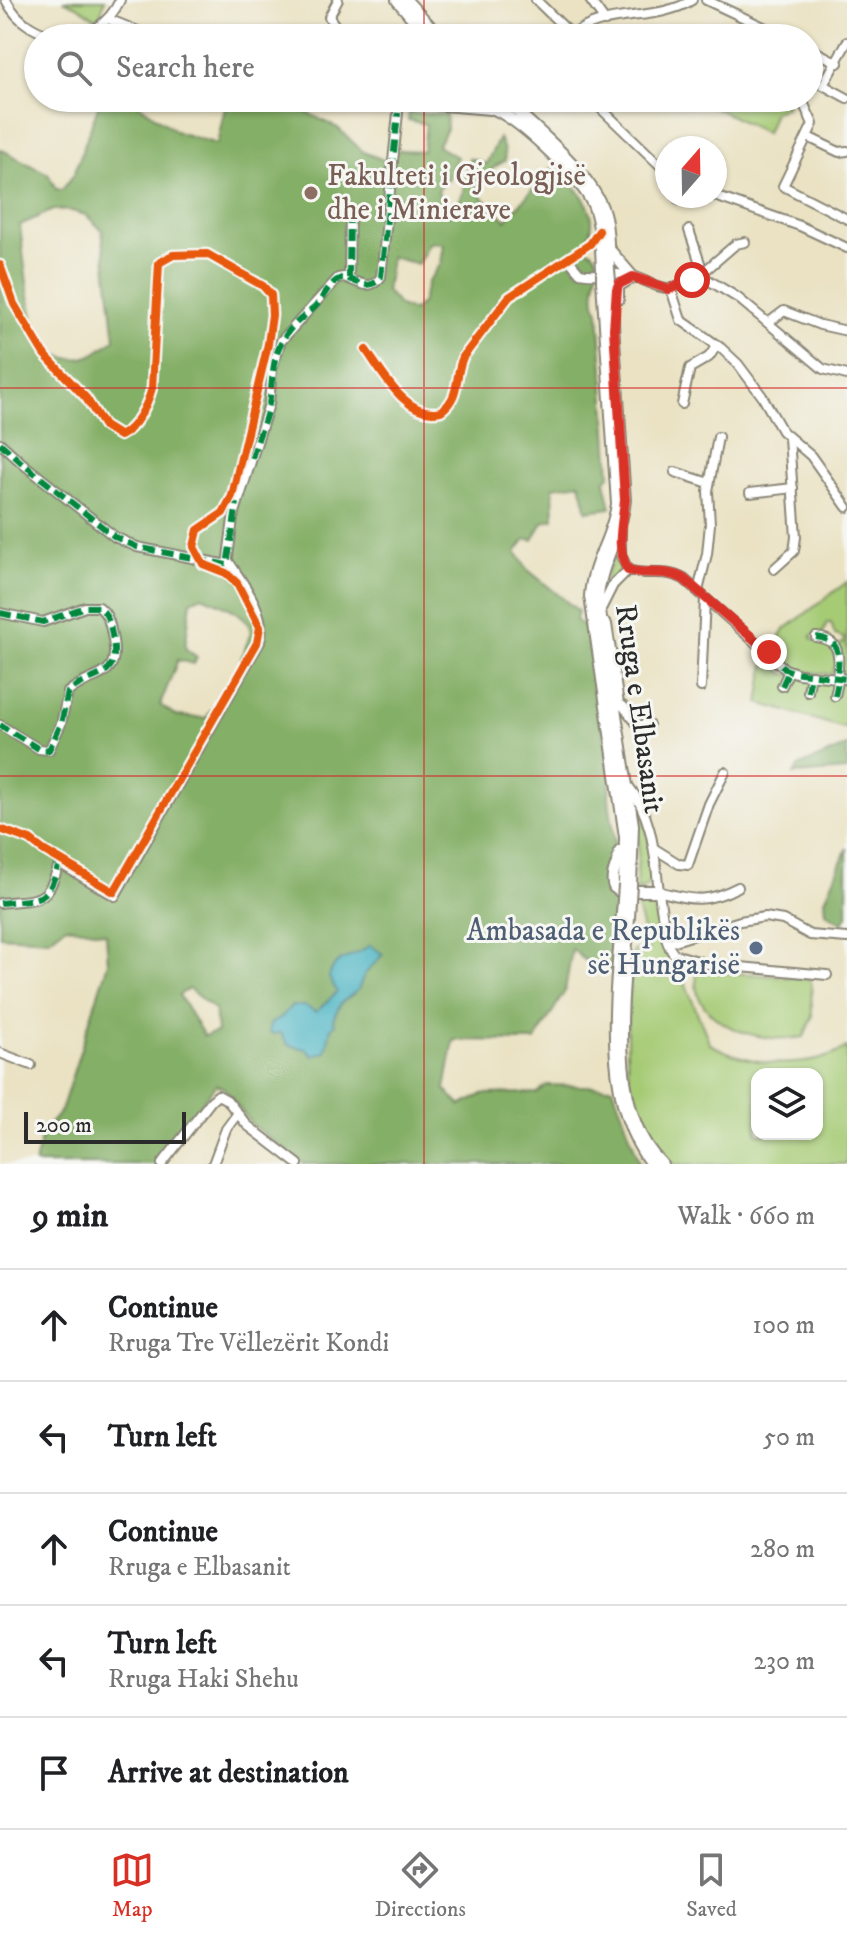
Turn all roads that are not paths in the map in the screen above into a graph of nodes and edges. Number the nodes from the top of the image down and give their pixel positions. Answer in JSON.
{"nodes":[{"id":1,"x":6,"y":0,"type":"edge"},
{"id":2,"x":120,"y":0,"type":"edge"},
{"id":3,"x":338,"y":0,"type":"edge"},
{"id":4,"x":397,"y":0,"type":"edge"},
{"id":5,"x":406,"y":0,"type":"edge"},
{"id":6,"x":536,"y":0,"type":"edge"},
{"id":7,"x":590,"y":0,"type":"edge"},
{"id":8,"x":706,"y":0,"type":"edge"},
{"id":9,"x":688,"y":2,"type":"edge"},
{"id":10,"x":108,"y":19,"type":"junction"},
{"id":11,"x":414,"y":20,"type":"junction"},
{"id":12,"x":605,"y":21,"type":"junction"},
{"id":13,"x":25,"y":24,"type":"edge"},
{"id":14,"x":101,"y":24,"type":"edge"},
{"id":15,"x":120,"y":24,"type":"edge"},
{"id":16,"x":334,"y":24,"type":"edge"},
{"id":17,"x":412,"y":24,"type":"edge"},
{"id":18,"x":417,"y":24,"type":"edge"},
{"id":19,"x":428,"y":24,"type":"edge"},
{"id":20,"x":559,"y":24,"type":"edge"},
{"id":21,"x":595,"y":24,"type":"edge"},
{"id":22,"x":757,"y":24,"type":"edge"},
{"id":23,"x":847,"y":42,"type":"edge"},
{"id":24,"x":847,"y":50,"type":"edge"},
{"id":25,"x":823,"y":56,"type":"edge"},
{"id":26,"x":837,"y":61,"type":"junction"},
{"id":27,"x":847,"y":98,"type":"edge"},
{"id":28,"x":498,"y":112,"type":"edge"},
{"id":29,"x":518,"y":112,"type":"edge"},
{"id":30,"x":605,"y":112,"type":"edge"},
{"id":31,"x":808,"y":112,"type":"edge"},
{"id":32,"x":398,"y":113,"type":"dead end"},
{"id":33,"x":808,"y":137,"type":"junction"},
{"id":34,"x":847,"y":151,"type":"edge"},
{"id":35,"x":655,"y":160,"type":"edge"},
{"id":36,"x":727,"y":200,"type":"edge"},
{"id":37,"x":350,"y":213,"type":"dead end"},
{"id":38,"x":847,"y":219,"type":"edge"},
{"id":39,"x":689,"y":230,"type":"dead end"},
{"id":40,"x":599,"y":231,"type":"junction"},
{"id":41,"x":745,"y":242,"type":"dead end"},
{"id":42,"x":588,"y":245,"type":"junction"},
{"id":43,"x":847,"y":248,"type":"edge"},
{"id":44,"x":604,"y":251,"type":"junction"},
{"id":45,"x":568,"y":259,"type":"junction"},
{"id":46,"x":606,"y":275,"type":"junction"},
{"id":47,"x":700,"y":275,"type":"junction"},
{"id":48,"x":633,"y":277,"type":"junction"},
{"id":49,"x":349,"y":278,"type":"junction"},
{"id":50,"x":671,"y":289,"type":"junction"},
{"id":51,"x":768,"y":323,"type":"junction"},
{"id":52,"x":614,"y":329,"type":"junction"},
{"id":53,"x":847,"y":331,"type":"edge"},
{"id":54,"x":717,"y":345,"type":"junction"},
{"id":55,"x":366,"y":350,"type":"dead end"},
{"id":56,"x":847,"y":375,"type":"edge"},
{"id":57,"x":682,"y":404,"type":"dead end"},
{"id":58,"x":718,"y":437,"type":"dead end"},
{"id":59,"x":789,"y":438,"type":"junction"},
{"id":60,"x":0,"y":443,"type":"edge"},
{"id":61,"x":675,"y":472,"type":"dead end"},
{"id":62,"x":709,"y":483,"type":"junction"},
{"id":63,"x":793,"y":488,"type":"junction"},
{"id":64,"x":750,"y":493,"type":"dead end"},
{"id":65,"x":847,"y":507,"type":"edge"},
{"id":66,"x":621,"y":524,"type":"junction"},
{"id":67,"x":229,"y":562,"type":"junction"},
{"id":68,"x":774,"y":569,"type":"dead end"},
{"id":69,"x":628,"y":570,"type":"junction"},
{"id":70,"x":702,"y":595,"type":"junction"},
{"id":71,"x":0,"y":613,"type":"edge"},
{"id":72,"x":599,"y":615,"type":"junction"},
{"id":73,"x":816,"y":637,"type":"dead end"},
{"id":74,"x":789,"y":671,"type":"junction"},
{"id":75,"x":811,"y":675,"type":"junction"},
{"id":76,"x":841,"y":678,"type":"edge"},
{"id":77,"x":782,"y":686,"type":"dead end"},
{"id":78,"x":701,"y":687,"type":"dead end"},
{"id":79,"x":808,"y":692,"type":"dead end"},
{"id":80,"x":835,"y":696,"type":"dead end"},
{"id":81,"x":617,"y":705,"type":"junction"},
{"id":82,"x":0,"y":725,"type":"edge"},
{"id":83,"x":649,"y":725,"type":"dead end"},
{"id":84,"x":725,"y":772,"type":"dead end"},
{"id":85,"x":625,"y":781,"type":"junction"},
{"id":86,"x":623,"y":817,"type":"junction"},
{"id":87,"x":655,"y":849,"type":"junction"},
{"id":88,"x":628,"y":885,"type":"junction"},
{"id":89,"x":738,"y":887,"type":"dead end"},
{"id":90,"x":657,"y":891,"type":"junction"},
{"id":91,"x":627,"y":899,"type":"junction"},
{"id":92,"x":0,"y":903,"type":"edge"},
{"id":93,"x":847,"y":938,"type":"edge"},
{"id":94,"x":668,"y":943,"type":"junction"},
{"id":95,"x":827,"y":975,"type":"dead end"},
{"id":96,"x":0,"y":1053,"type":"edge"},
{"id":97,"x":31,"y":1065,"type":"dead end"},
{"id":98,"x":238,"y":1113,"type":"junction"},
{"id":99,"x":643,"y":1158,"type":"edge"},
{"id":100,"x":162,"y":1164,"type":"edge"},
{"id":101,"x":213,"y":1164,"type":"edge"},
{"id":102,"x":298,"y":1164,"type":"edge"},
{"id":103,"x":651,"y":1164,"type":"edge"},
{"id":104,"x":662,"y":1164,"type":"edge"}],
"edges":[{"from":1,"to":13,"type":"street"},
{"from":2,"to":10,"type":"street"},
{"from":3,"to":16,"type":"street"},
{"from":4,"to":11,"type":"main road"},
{"from":5,"to":19,"type":"main road"},
{"from":6,"to":20,"type":"street"},
{"from":7,"to":12,"type":"street"},
{"from":8,"to":22,"type":"street"},
{"from":9,"to":12,"type":"street"},
{"from":10,"to":14,"type":"street"},
{"from":10,"to":15,"type":"street"},
{"from":11,"to":17,"type":"street"},
{"from":11,"to":18,"type":"main road"},
{"from":12,"to":21,"type":"street"},
{"from":23,"to":26,"type":"street"},
{"from":24,"to":26,"type":"street"},
{"from":25,"to":26,"type":"street"},
{"from":26,"to":27,"type":"street"},
{"from":28,"to":40,"type":"main road","name":"Rruga e Elbasanit"},
{"from":29,"to":44,"type":"main road","name":"Rruga e Elbasanit"},
{"from":30,"to":35,"type":"street"},
{"from":31,"to":33,"type":"street"},
{"from":32,"to":49,"type":"street"},
{"from":33,"to":34,"type":"street"},
{"from":33,"to":38,"type":"street"},
{"from":36,"to":43,"type":"street"},
{"from":37,"to":49,"type":"street"},
{"from":39,"to":47,"type":"street"},
{"from":40,"to":42,"type":"street"},
{"from":40,"to":44,"type":"main road","name":"Rruga e Elbasanit"},
{"from":41,"to":47,"type":"street"},
{"from":42,"to":44,"type":"street"},
{"from":42,"to":45,"type":"street"},
{"from":44,"to":46,"type":"main road","name":"Rruga e Elbasanit"},
{"from":44,"to":48,"type":"main road"},
{"from":45,"to":48,"type":"street"},
{"from":45,"to":55,"type":"street"},
{"from":46,"to":52,"type":"main road","name":"Rruga e Elbasanit"},
{"from":46,"to":86,"type":"main road","name":"Rruga e Elbasanit"},
{"from":47,"to":50,"type":"street"},
{"from":47,"to":51,"type":"street"},
{"from":48,"to":50,"type":"street"},
{"from":48,"to":52,"type":"main road"},
{"from":49,"to":67,"type":"street"},
{"from":50,"to":54,"type":"street"},
{"from":51,"to":53,"type":"street"},
{"from":51,"to":56,"type":"street"},
{"from":52,"to":66,"type":"main road","name":"Rruga e Elbasanit"},
{"from":54,"to":57,"type":"street"},
{"from":54,"to":59,"type":"street"},
{"from":58,"to":62,"type":"street"},
{"from":59,"to":63,"type":"street"},
{"from":59,"to":65,"type":"street"},
{"from":60,"to":67,"type":"street"},
{"from":61,"to":62,"type":"street"},
{"from":62,"to":70,"type":"street"},
{"from":63,"to":64,"type":"street"},
{"from":63,"to":68,"type":"street"},
{"from":66,"to":69,"type":"street"},
{"from":66,"to":72,"type":"main road","name":"Rruga e Elbasanit"},
{"from":67,"to":92,"type":"street"},
{"from":69,"to":70,"type":"street"},
{"from":69,"to":72,"type":"street"},
{"from":70,"to":74,"type":"street"},
{"from":70,"to":78,"type":"street"},
{"from":71,"to":82,"type":"street"},
{"from":72,"to":81,"type":"main road","name":"Rruga e Elbasanit"},
{"from":73,"to":76,"type":"street"},
{"from":74,"to":75,"type":"street"},
{"from":74,"to":77,"type":"street"},
{"from":75,"to":76,"type":"street"},
{"from":75,"to":79,"type":"street"},
{"from":76,"to":80,"type":"street"},
{"from":81,"to":83,"type":"street"},
{"from":81,"to":85,"type":"main road","name":"Rruga e Elbasanit"},
{"from":84,"to":87,"type":"street"},
{"from":85,"to":87,"type":"street"},
{"from":85,"to":88,"type":"main road","name":"Rruga e Elbasanit"},
{"from":86,"to":88,"type":"main road","name":"Rruga e Elbasanit"},
{"from":86,"to":90,"type":"main road"},
{"from":87,"to":90,"type":"street"},
{"from":88,"to":91,"type":"main road","name":"Rruga e Elbasanit","bridge":true},
{"from":89,"to":90,"type":"street"},
{"from":90,"to":94,"type":"street"},
{"from":91,"to":99,"type":"main road","name":"Rruga e Elbasanit"},
{"from":91,"to":104,"type":"main road","name":"Rruga e Elbasanit"},
{"from":93,"to":94,"type":"street"},
{"from":94,"to":95,"type":"street"},
{"from":96,"to":97,"type":"street"},
{"from":98,"to":100,"type":"street"},
{"from":98,"to":101,"type":"street"},
{"from":98,"to":102,"type":"street"},
{"from":99,"to":103,"type":"main road","name":"Rruga e Elbasanit"}]}
